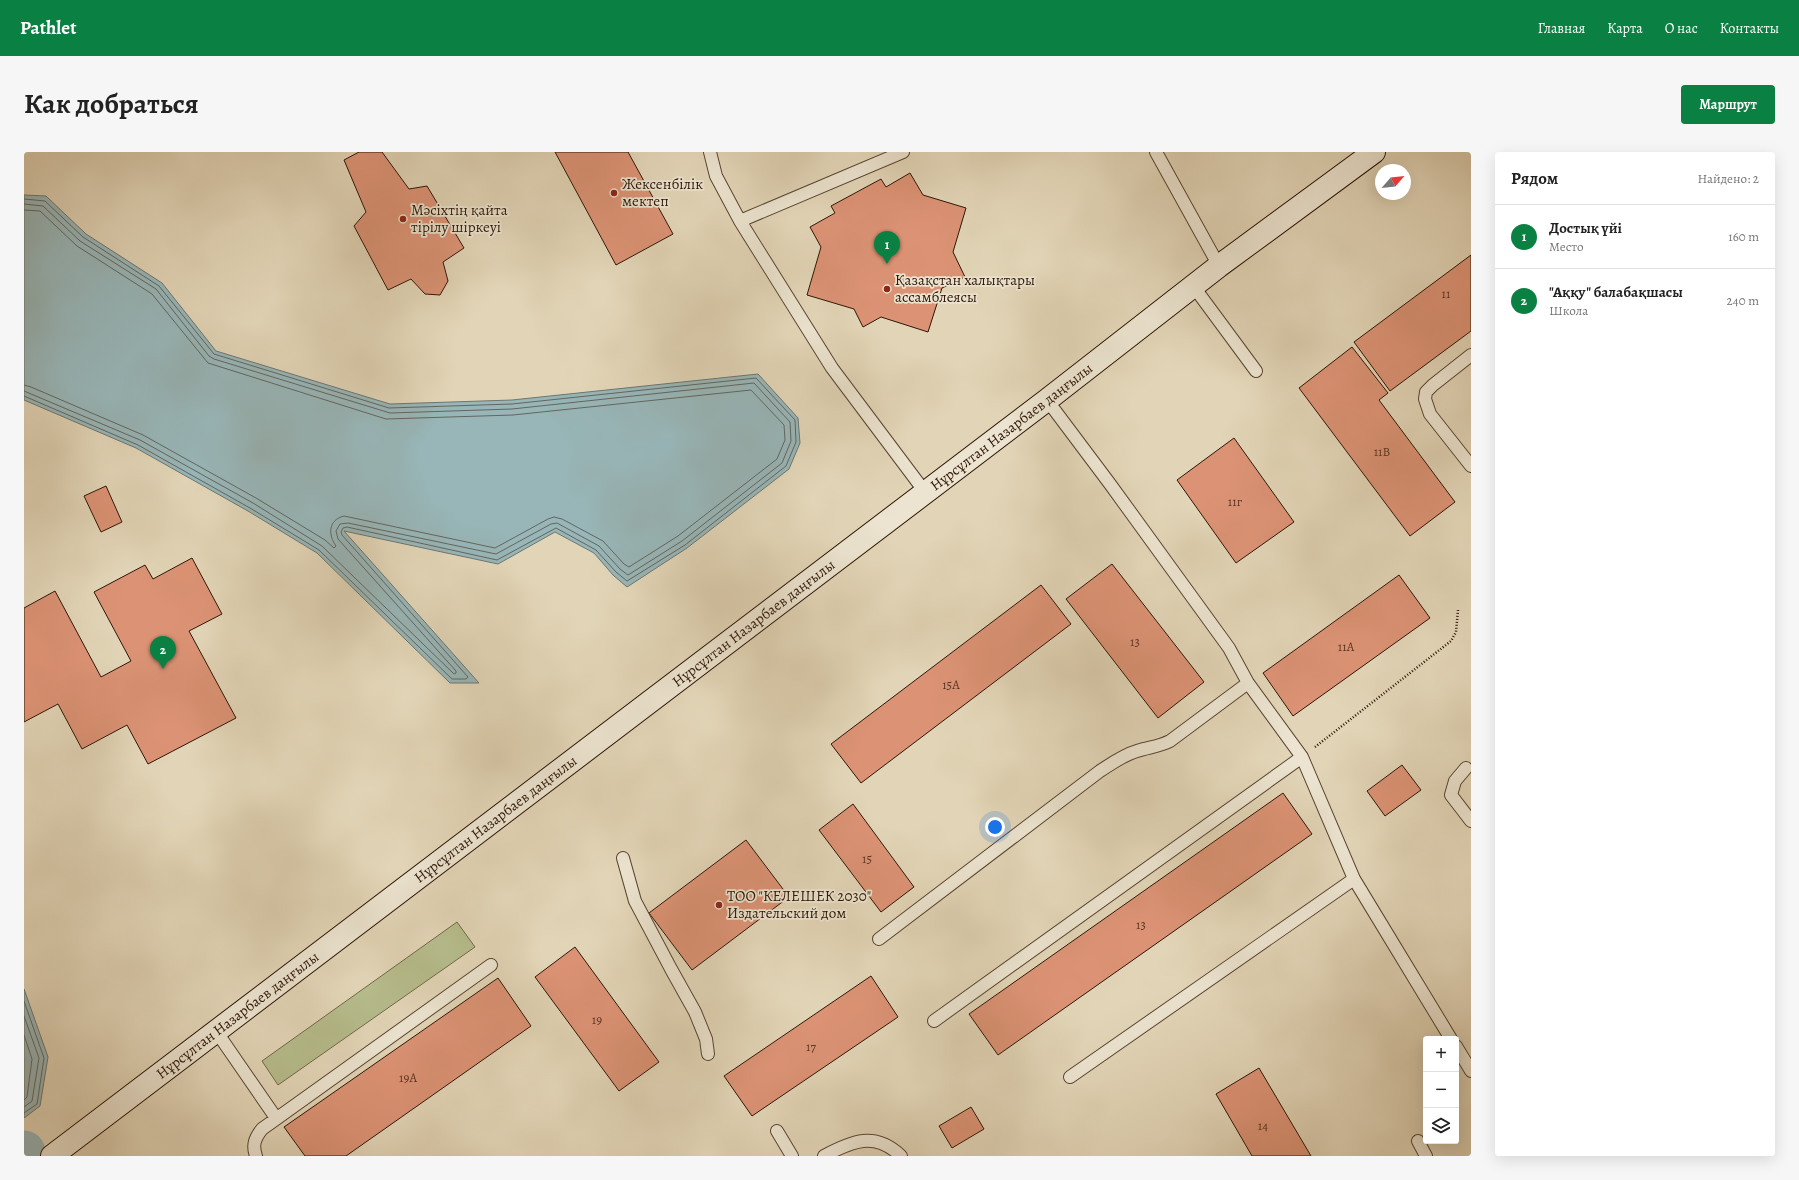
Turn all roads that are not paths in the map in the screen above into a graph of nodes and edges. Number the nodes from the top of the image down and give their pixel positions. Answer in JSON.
{"nodes":[{"id":1,"x":710,"y":152,"type":"edge"},
{"id":2,"x":903,"y":152,"type":"edge"},
{"id":3,"x":1156,"y":152,"type":"edge"},
{"id":4,"x":1374,"y":152,"type":"edge"},
{"id":5,"x":740,"y":221,"type":"junction"},
{"id":6,"x":1219,"y":266,"type":"junction"},
{"id":7,"x":1194,"y":287,"type":"junction"},
{"id":8,"x":1471,"y":356,"type":"edge"},
{"id":9,"x":1256,"y":371,"type":"dead end"},
{"id":10,"x":1047,"y":400,"type":"junction"},
{"id":11,"x":1471,"y":466,"type":"edge"},
{"id":12,"x":925,"y":492,"type":"junction"},
{"id":13,"x":1248,"y":683,"type":"junction"},
{"id":14,"x":1302,"y":757,"type":"junction"},
{"id":15,"x":1466,"y":768,"type":"dead end"},
{"id":16,"x":1471,"y":821,"type":"edge"},
{"id":17,"x":623,"y":858,"type":"dead end"},
{"id":18,"x":1354,"y":879,"type":"junction"},
{"id":19,"x":879,"y":939,"type":"dead end"},
{"id":20,"x":492,"y":965,"type":"dead end"},
{"id":21,"x":934,"y":1021,"type":"dead end"},
{"id":22,"x":216,"y":1031,"type":"junction"},
{"id":23,"x":1450,"y":1036,"type":"edge"},
{"id":24,"x":1459,"y":1051,"type":"edge"},
{"id":25,"x":708,"y":1054,"type":"dead end"},
{"id":26,"x":1471,"y":1071,"type":"edge"},
{"id":27,"x":1070,"y":1077,"type":"dead end"},
{"id":28,"x":276,"y":1118,"type":"junction"},
{"id":29,"x":777,"y":1131,"type":"dead end"},
{"id":30,"x":1418,"y":1141,"type":"dead end"},
{"id":31,"x":52,"y":1156,"type":"edge"},
{"id":32,"x":256,"y":1156,"type":"edge"},
{"id":33,"x":792,"y":1156,"type":"edge"},
{"id":34,"x":824,"y":1156,"type":"edge"},
{"id":35,"x":901,"y":1156,"type":"edge"},
{"id":36,"x":1426,"y":1156,"type":"edge"}],
"edges":[{"from":1,"to":5,"type":"lane"},
{"from":2,"to":5,"type":"lane"},
{"from":3,"to":6,"type":"lane"},
{"from":4,"to":6,"type":"main road","name":"Нұрсұлтан Назарбаев даңғылы"},
{"from":5,"to":12,"type":"lane"},
{"from":6,"to":7,"type":"main road","name":"Нұрсұлтан Назарбаев даңғылы"},
{"from":7,"to":9,"type":"lane"},
{"from":7,"to":10,"type":"main road","name":"Нұрсұлтан Назарбаев даңғылы"},
{"from":8,"to":11,"type":"lane"},
{"from":10,"to":12,"type":"main road","name":"Нұрсұлтан Назарбаев даңғылы"},
{"from":10,"to":13,"type":"lane"},
{"from":12,"to":22,"type":"main road","name":"Нұрсұлтан Назарбаев даңғылы"},
{"from":13,"to":14,"type":"lane"},
{"from":13,"to":19,"type":"lane"},
{"from":14,"to":18,"type":"lane"},
{"from":14,"to":21,"type":"lane"},
{"from":15,"to":16,"type":"lane"},
{"from":17,"to":25,"type":"lane"},
{"from":18,"to":23,"type":"lane"},
{"from":18,"to":27,"type":"lane"},
{"from":20,"to":28,"type":"lane"},
{"from":22,"to":28,"type":"lane"},
{"from":22,"to":31,"type":"main road","name":"Нұрсұлтан Назарбаев даңғылы"},
{"from":24,"to":26,"type":"lane"},
{"from":28,"to":32,"type":"lane"},
{"from":29,"to":33,"type":"lane"},
{"from":30,"to":36,"type":"lane"},
{"from":34,"to":35,"type":"lane"}]}
